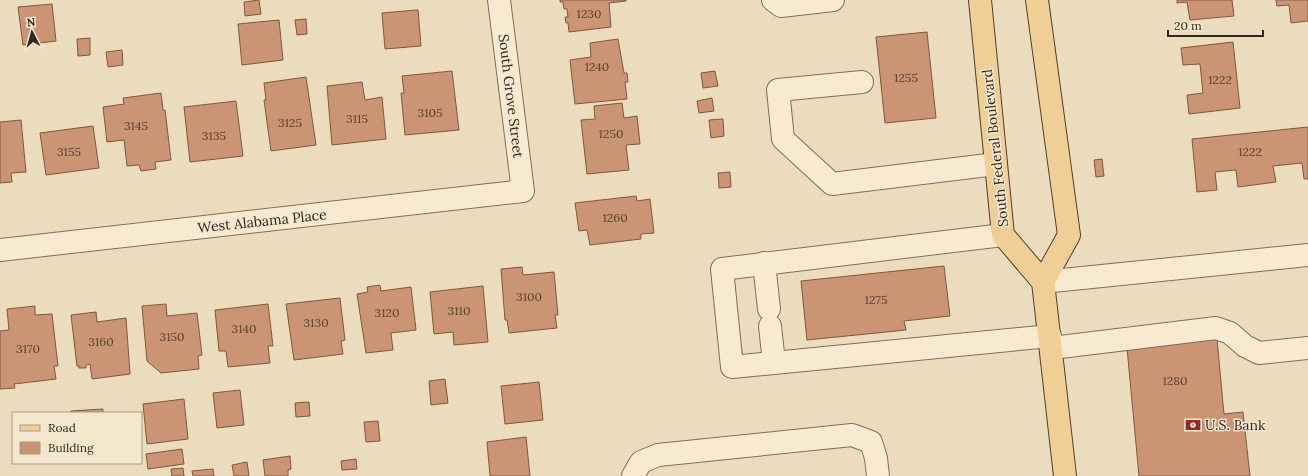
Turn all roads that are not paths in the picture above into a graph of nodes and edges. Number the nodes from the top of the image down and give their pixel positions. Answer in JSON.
{"nodes":[{"id":1,"x":499,"y":0,"type":"edge"},
{"id":2,"x":772,"y":0,"type":"edge"},
{"id":3,"x":833,"y":0,"type":"edge"},
{"id":4,"x":980,"y":0,"type":"edge"},
{"id":5,"x":1037,"y":0,"type":"edge"},
{"id":6,"x":862,"y":82,"type":"dead end"},
{"id":7,"x":996,"y":164,"type":"junction"},
{"id":8,"x":523,"y":191,"type":"joint"},
{"id":9,"x":1003,"y":235,"type":"junction"},
{"id":10,"x":0,"y":250,"type":"edge"},
{"id":11,"x":1308,"y":255,"type":"edge"},
{"id":12,"x":764,"y":263,"type":"junction"},
{"id":13,"x":1043,"y":282,"type":"junction"},
{"id":14,"x":1051,"y":342,"type":"junction"},
{"id":15,"x":1308,"y":348,"type":"edge"},
{"id":16,"x":774,"y":363,"type":"junction"},
{"id":17,"x":633,"y":476,"type":"edge"},
{"id":18,"x":878,"y":476,"type":"edge"},
{"id":19,"x":1065,"y":476,"type":"edge"}],
"edges":[{"from":1,"to":8,"type":"street","name":"South Grove Street"},
{"from":2,"to":3,"type":"street"},
{"from":4,"to":7,"type":"main road","name":"South Federal Boulevard"},
{"from":5,"to":13,"type":"main road"},
{"from":6,"to":7,"type":"street"},
{"from":7,"to":9,"type":"main road","name":"South Federal Boulevard"},
{"from":8,"to":10,"type":"street","name":"West Alabama Place"},
{"from":9,"to":12,"type":"street"},
{"from":9,"to":13,"type":"main road","name":"South Federal Boulevard"},
{"from":11,"to":13,"type":"street"},
{"from":12,"to":16,"type":"street"},
{"from":12,"to":16,"type":"street"},
{"from":13,"to":14,"type":"main road"},
{"from":14,"to":15,"type":"street"},
{"from":14,"to":16,"type":"street"},
{"from":14,"to":19,"type":"main road"},
{"from":17,"to":18,"type":"street"}]}
